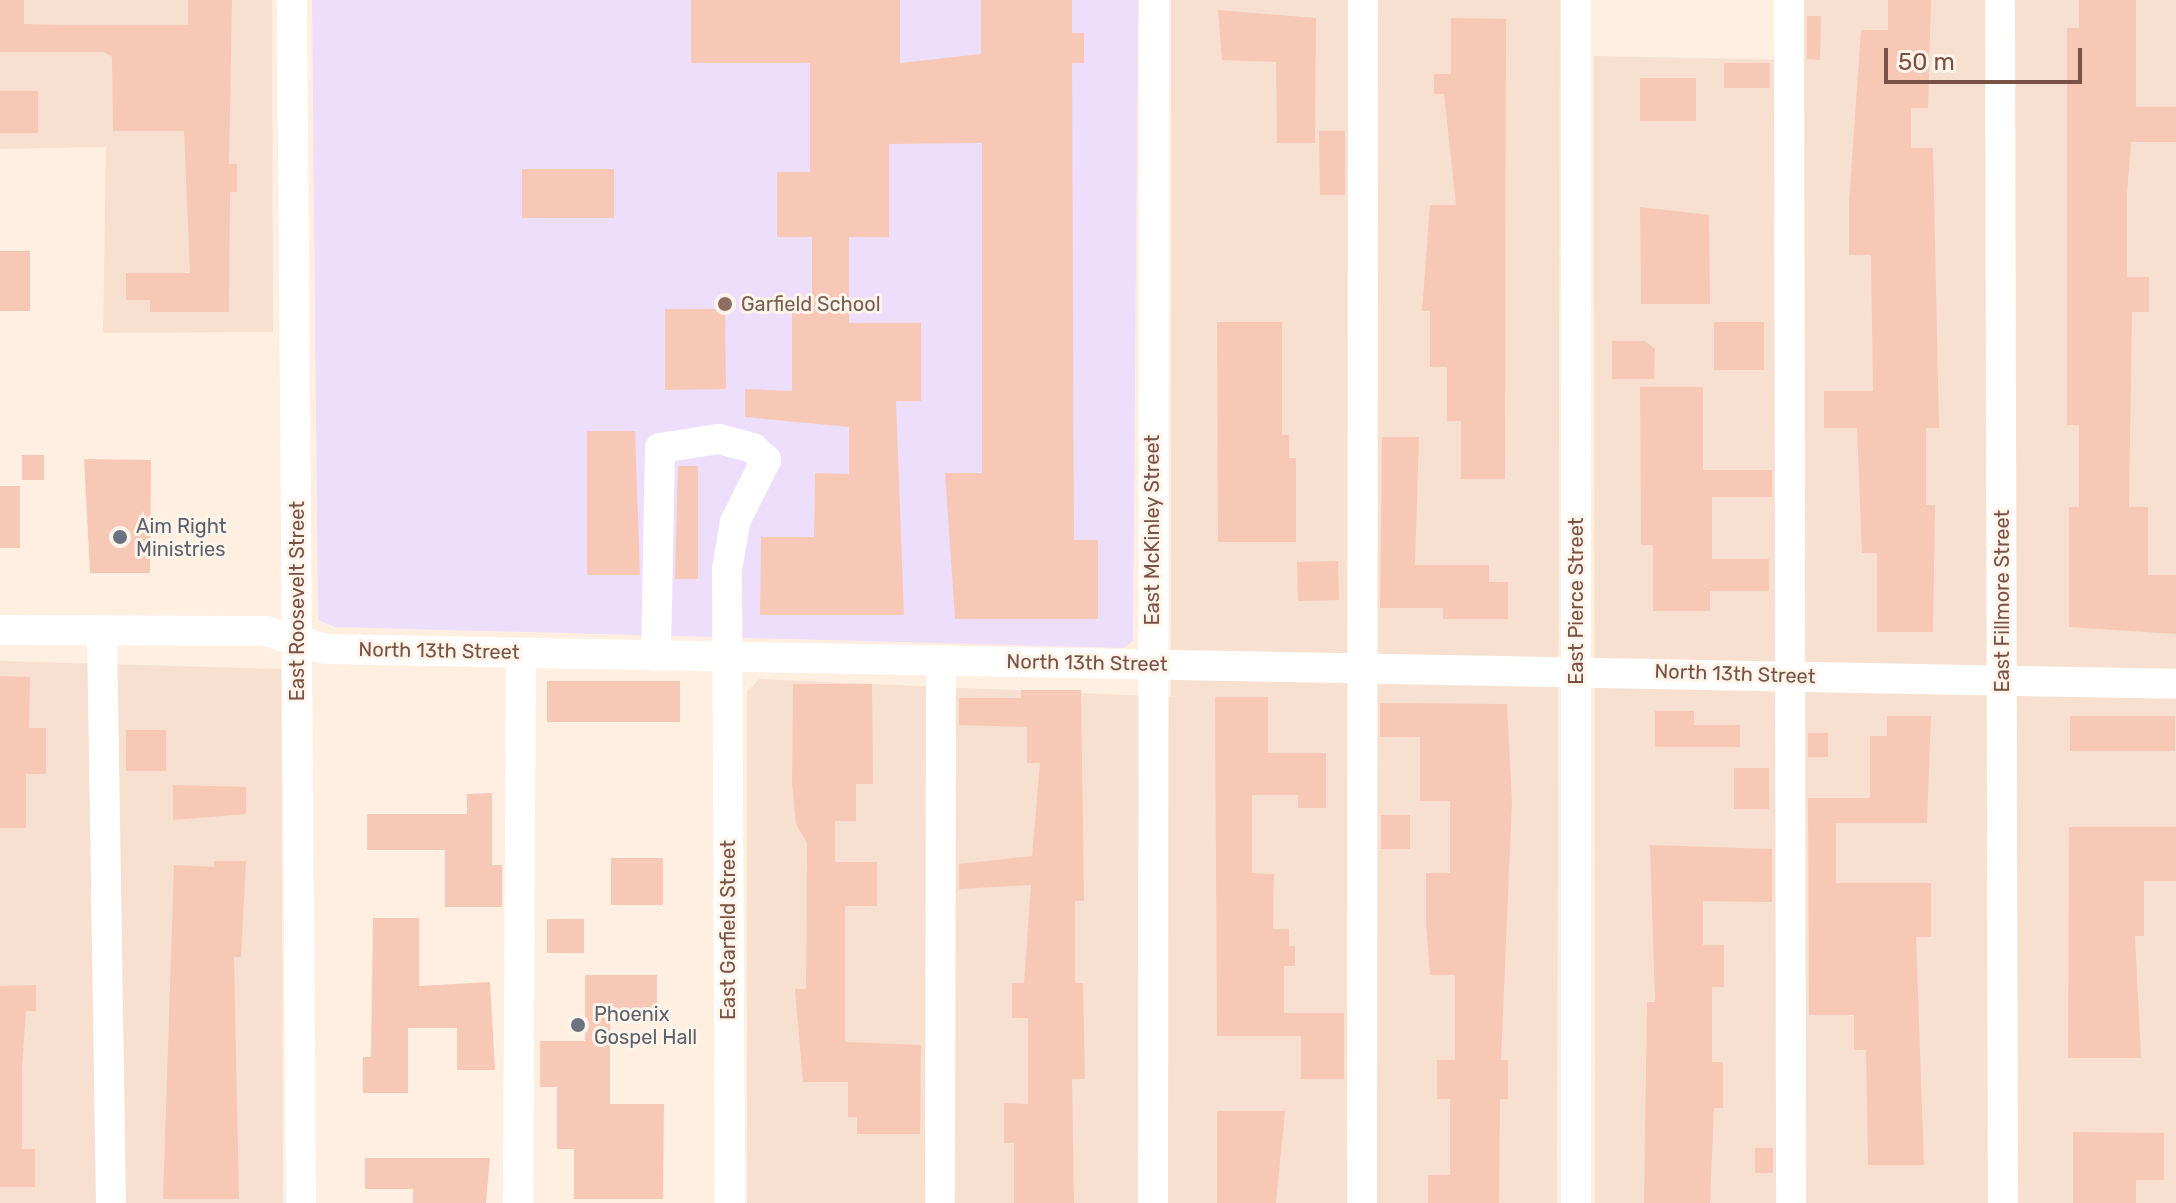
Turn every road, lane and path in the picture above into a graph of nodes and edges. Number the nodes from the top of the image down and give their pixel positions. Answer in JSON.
{"nodes":[{"id":1,"x":292,"y":0,"type":"edge"},
{"id":2,"x":1154,"y":0,"type":"edge"},
{"id":3,"x":1363,"y":0,"type":"edge"},
{"id":4,"x":1576,"y":0,"type":"edge"},
{"id":5,"x":1789,"y":0,"type":"edge"},
{"id":6,"x":2000,"y":0,"type":"edge"},
{"id":7,"x":0,"y":630,"type":"edge"},
{"id":8,"x":102,"y":631,"type":"junction"},
{"id":9,"x":298,"y":639,"type":"junction"},
{"id":10,"x":521,"y":653,"type":"junction"},
{"id":11,"x":656,"y":656,"type":"junction"},
{"id":12,"x":727,"y":658,"type":"junction"},
{"id":13,"x":941,"y":660,"type":"junction"},
{"id":14,"x":1151,"y":664,"type":"junction"},
{"id":15,"x":1360,"y":665,"type":"junction"},
{"id":16,"x":1576,"y":670,"type":"junction"},
{"id":17,"x":1791,"y":675,"type":"junction"},
{"id":18,"x":2003,"y":684,"type":"junction"},
{"id":19,"x":2176,"y":684,"type":"edge"},
{"id":20,"x":111,"y":1203,"type":"edge"},
{"id":21,"x":301,"y":1203,"type":"edge"},
{"id":22,"x":518,"y":1203,"type":"edge"},
{"id":23,"x":730,"y":1203,"type":"edge"},
{"id":24,"x":940,"y":1203,"type":"edge"},
{"id":25,"x":1153,"y":1203,"type":"edge"},
{"id":26,"x":1362,"y":1203,"type":"edge"},
{"id":27,"x":1576,"y":1203,"type":"edge"},
{"id":28,"x":1791,"y":1203,"type":"edge"},
{"id":29,"x":2003,"y":1203,"type":"edge"}],
"edges":[{"from":1,"to":9,"type":"street","name":"East Roosevelt Street"},
{"from":2,"to":14,"type":"street","name":"East McKinley Street"},
{"from":3,"to":15,"type":"street"},
{"from":4,"to":16,"type":"street","name":"East Pierce Street"},
{"from":5,"to":17,"type":"street"},
{"from":6,"to":18,"type":"street","name":"East Fillmore Street"},
{"from":7,"to":8,"type":"street","name":"North 13th Street"},
{"from":8,"to":9,"type":"street","name":"North 13th Street"},
{"from":8,"to":20,"type":"street"},
{"from":9,"to":10,"type":"street","name":"North 13th Street"},
{"from":9,"to":21,"type":"street","name":"East Roosevelt Street"},
{"from":10,"to":11,"type":"street","name":"North 13th Street"},
{"from":10,"to":22,"type":"street"},
{"from":11,"to":12,"type":"street","name":"North 13th Street"},
{"from":11,"to":12,"type":"street","name":"East Garfield Street"},
{"from":12,"to":13,"type":"street","name":"North 13th Street"},
{"from":12,"to":23,"type":"street","name":"East Garfield Street"},
{"from":13,"to":14,"type":"street","name":"North 13th Street"},
{"from":13,"to":24,"type":"street"},
{"from":14,"to":15,"type":"street","name":"North 13th Street"},
{"from":14,"to":25,"type":"street","name":"East McKinley Street"},
{"from":15,"to":16,"type":"street","name":"North 13th Street"},
{"from":15,"to":26,"type":"street"},
{"from":16,"to":17,"type":"street","name":"North 13th Street"},
{"from":16,"to":27,"type":"street","name":"East Pierce Street"},
{"from":17,"to":18,"type":"street","name":"North 13th Street"},
{"from":17,"to":28,"type":"street"},
{"from":18,"to":19,"type":"street","name":"North 13th Street"},
{"from":18,"to":29,"type":"street","name":"East Fillmore Street"}]}
